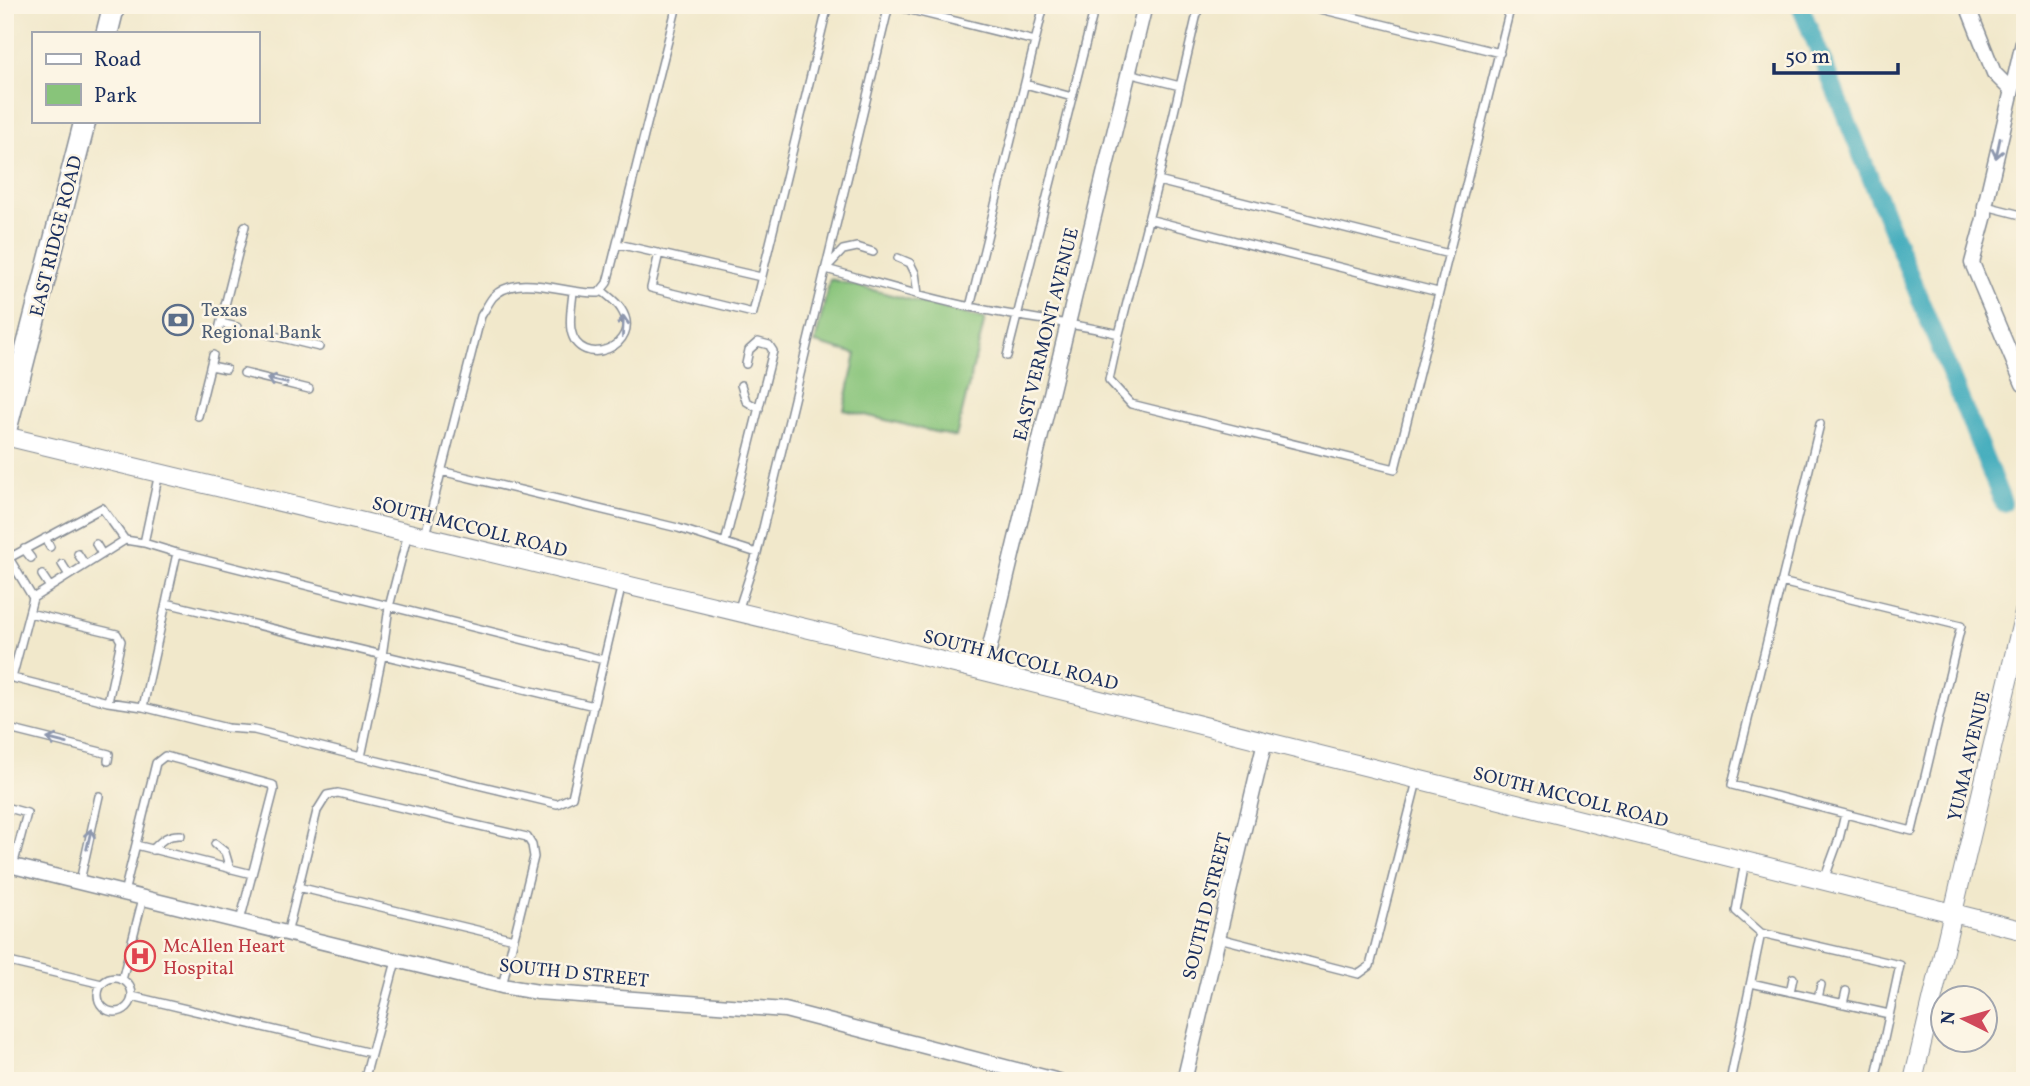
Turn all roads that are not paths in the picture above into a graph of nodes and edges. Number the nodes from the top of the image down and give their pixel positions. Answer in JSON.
{"nodes":[{"id":1,"x":114,"y":5,"type":"edge"},
{"id":2,"x":677,"y":5,"type":"edge"},
{"id":3,"x":828,"y":5,"type":"edge"},
{"id":4,"x":890,"y":5,"type":"edge"},
{"id":5,"x":1044,"y":5,"type":"edge"},
{"id":6,"x":1075,"y":5,"type":"edge"},
{"id":7,"x":1145,"y":5,"type":"edge"},
{"id":8,"x":1199,"y":5,"type":"edge"},
{"id":9,"x":1304,"y":5,"type":"edge"},
{"id":10,"x":1511,"y":5,"type":"edge"},
{"id":11,"x":1967,"y":5,"type":"edge"},
{"id":12,"x":107,"y":32,"type":"edge"},
{"id":13,"x":2025,"y":34,"type":"edge"},
{"id":14,"x":1035,"y":41,"type":"junction"},
{"id":15,"x":1500,"y":53,"type":"junction"},
{"id":16,"x":1128,"y":73,"type":"junction"},
{"id":17,"x":1025,"y":83,"type":"junction"},
{"id":18,"x":1180,"y":86,"type":"junction"},
{"id":19,"x":2011,"y":90,"type":"junction"},
{"id":20,"x":1072,"y":97,"type":"junction"},
{"id":21,"x":85,"y":122,"type":"edge"},
{"id":22,"x":1158,"y":181,"type":"junction"},
{"id":23,"x":1985,"y":206,"type":"junction"},
{"id":24,"x":2025,"y":216,"type":"edge"},
{"id":25,"x":1148,"y":219,"type":"junction"},
{"id":26,"x":245,"y":226,"type":"dead end"},
{"id":27,"x":618,"y":244,"type":"junction"},
{"id":28,"x":873,"y":252,"type":"dead end"},
{"id":29,"x":659,"y":253,"type":"junction"},
{"id":30,"x":1449,"y":254,"type":"junction"},
{"id":31,"x":898,"y":258,"type":"dead end"},
{"id":32,"x":826,"y":269,"type":"junction"},
{"id":33,"x":761,"y":277,"type":"junction"},
{"id":34,"x":601,"y":290,"type":"junction"},
{"id":35,"x":573,"y":292,"type":"junction"},
{"id":36,"x":1438,"y":292,"type":"junction"},
{"id":37,"x":918,"y":294,"type":"junction"},
{"id":38,"x":970,"y":307,"type":"junction"},
{"id":39,"x":1018,"y":317,"type":"junction"},
{"id":40,"x":221,"y":323,"type":"junction"},
{"id":41,"x":1067,"y":325,"type":"junction"},
{"id":42,"x":237,"y":327,"type":"dead end"},
{"id":43,"x":254,"y":331,"type":"dead end"},
{"id":44,"x":218,"y":333,"type":"dead end"},
{"id":45,"x":1119,"y":334,"type":"junction"},
{"id":46,"x":319,"y":347,"type":"dead end"},
{"id":47,"x":213,"y":355,"type":"dead end"},
{"id":48,"x":1007,"y":356,"type":"dead end"},
{"id":49,"x":746,"y":364,"type":"dead end"},
{"id":50,"x":211,"y":366,"type":"junction"},
{"id":51,"x":226,"y":369,"type":"dead end"},
{"id":52,"x":244,"y":373,"type":"dead end"},
{"id":53,"x":741,"y":385,"type":"dead end"},
{"id":54,"x":2025,"y":385,"type":"edge"},
{"id":55,"x":309,"y":389,"type":"dead end"},
{"id":56,"x":759,"y":409,"type":"junction"},
{"id":57,"x":198,"y":416,"type":"dead end"},
{"id":58,"x":1820,"y":424,"type":"dead end"},
{"id":59,"x":5,"y":435,"type":"edge"},
{"id":60,"x":441,"y":471,"type":"junction"},
{"id":61,"x":159,"y":473,"type":"junction"},
{"id":62,"x":82,"y":518,"type":"junction"},
{"id":63,"x":86,"y":526,"type":"dead end"},
{"id":64,"x":61,"y":529,"type":"junction"},
{"id":65,"x":416,"y":535,"type":"junction"},
{"id":66,"x":44,"y":538,"type":"junction"},
{"id":67,"x":66,"y":538,"type":"dead end"},
{"id":68,"x":125,"y":540,"type":"junction"},
{"id":69,"x":144,"y":543,"type":"junction"},
{"id":70,"x":725,"y":543,"type":"junction"},
{"id":71,"x":96,"y":544,"type":"dead end"},
{"id":72,"x":50,"y":547,"type":"dead end"},
{"id":73,"x":24,"y":549,"type":"junction"},
{"id":74,"x":177,"y":553,"type":"junction"},
{"id":75,"x":757,"y":553,"type":"junction"},
{"id":76,"x":78,"y":554,"type":"dead end"},
{"id":77,"x":102,"y":554,"type":"junction"},
{"id":78,"x":7,"y":557,"type":"edge"},
{"id":79,"x":31,"y":558,"type":"dead end"},
{"id":80,"x":62,"y":564,"type":"dead end"},
{"id":81,"x":85,"y":565,"type":"junction"},
{"id":82,"x":69,"y":575,"type":"junction"},
{"id":83,"x":42,"y":576,"type":"dead end"},
{"id":84,"x":1781,"y":582,"type":"junction"},
{"id":85,"x":622,"y":584,"type":"junction"},
{"id":86,"x":50,"y":587,"type":"junction"},
{"id":87,"x":33,"y":598,"type":"junction"},
{"id":88,"x":166,"y":603,"type":"junction"},
{"id":89,"x":389,"y":607,"type":"junction"},
{"id":90,"x":2025,"y":609,"type":"edge"},
{"id":91,"x":738,"y":612,"type":"junction"},
{"id":92,"x":29,"y":613,"type":"junction"},
{"id":93,"x":382,"y":656,"type":"junction"},
{"id":94,"x":604,"y":660,"type":"junction"},
{"id":95,"x":984,"y":671,"type":"junction"},
{"id":96,"x":9,"y":677,"type":"edge"},
{"id":97,"x":108,"y":702,"type":"junction"},
{"id":98,"x":143,"y":706,"type":"junction"},
{"id":99,"x":594,"y":706,"type":"junction"},
{"id":100,"x":5,"y":728,"type":"edge"},
{"id":101,"x":1265,"y":741,"type":"junction"},
{"id":102,"x":361,"y":757,"type":"junction"},
{"id":103,"x":108,"y":761,"type":"dead end"},
{"id":104,"x":1418,"y":779,"type":"junction"},
{"id":105,"x":99,"y":796,"type":"dead end"},
{"id":106,"x":5,"y":807,"type":"edge"},
{"id":107,"x":1845,"y":814,"type":"junction"},
{"id":108,"x":181,"y":835,"type":"dead end"},
{"id":109,"x":215,"y":844,"type":"dead end"},
{"id":110,"x":136,"y":845,"type":"junction"},
{"id":111,"x":152,"y":850,"type":"junction"},
{"id":112,"x":1745,"y":861,"type":"junction"},
{"id":113,"x":9,"y":865,"type":"edge"},
{"id":114,"x":230,"y":869,"type":"junction"},
{"id":115,"x":253,"y":874,"type":"junction"},
{"id":116,"x":80,"y":881,"type":"junction"},
{"id":117,"x":1824,"y":881,"type":"junction"},
{"id":118,"x":298,"y":887,"type":"junction"},
{"id":119,"x":124,"y":894,"type":"junction"},
{"id":120,"x":143,"y":898,"type":"junction"},
{"id":121,"x":1953,"y":912,"type":"junction"},
{"id":122,"x":240,"y":922,"type":"junction"},
{"id":123,"x":2025,"y":932,"type":"edge"},
{"id":124,"x":1761,"y":933,"type":"junction"},
{"id":125,"x":287,"y":934,"type":"junction"},
{"id":126,"x":1218,"y":938,"type":"junction"},
{"id":127,"x":514,"y":939,"type":"junction"},
{"id":128,"x":1802,"y":942,"type":"junction"},
{"id":129,"x":1829,"y":949,"type":"junction"},
{"id":130,"x":1800,"y":952,"type":"dead end"},
{"id":131,"x":1855,"y":954,"type":"junction"},
{"id":132,"x":1827,"y":958,"type":"dead end"},
{"id":133,"x":5,"y":961,"type":"edge"},
{"id":134,"x":396,"y":961,"type":"junction"},
{"id":135,"x":1852,"y":965,"type":"dead end"},
{"id":136,"x":1793,"y":978,"type":"dead end"},
{"id":137,"x":122,"y":980,"type":"junction"},
{"id":138,"x":1751,"y":983,"type":"junction"},
{"id":139,"x":102,"y":984,"type":"junction"},
{"id":140,"x":1821,"y":985,"type":"dead end"},
{"id":141,"x":502,"y":986,"type":"junction"},
{"id":142,"x":1846,"y":991,"type":"dead end"},
{"id":143,"x":1790,"y":992,"type":"junction"},
{"id":144,"x":132,"y":996,"type":"junction"},
{"id":145,"x":1818,"y":998,"type":"junction"},
{"id":146,"x":1843,"y":1004,"type":"junction"},
{"id":147,"x":1889,"y":1014,"type":"junction"},
{"id":148,"x":371,"y":1053,"type":"junction"},
{"id":149,"x":364,"y":1081,"type":"edge"},
{"id":150,"x":1059,"y":1081,"type":"edge"},
{"id":151,"x":1184,"y":1081,"type":"edge"},
{"id":152,"x":1730,"y":1081,"type":"edge"},
{"id":153,"x":1875,"y":1081,"type":"edge"},
{"id":154,"x":1913,"y":1081,"type":"edge"}],
"edges":[{"from":1,"to":12,"type":"main road"},
{"from":2,"to":27,"type":"lane"},
{"from":3,"to":33,"type":"lane"},
{"from":4,"to":14,"type":"lane"},
{"from":4,"to":32,"type":"lane"},
{"from":5,"to":14,"type":"lane"},
{"from":6,"to":20,"type":"lane"},
{"from":7,"to":16,"type":"street","name":"EAST VERMONT AVENUE"},
{"from":8,"to":18,"type":"lane"},
{"from":9,"to":15,"type":"lane"},
{"from":10,"to":15,"type":"lane"},
{"from":11,"to":19,"type":"street"},
{"from":13,"to":19,"type":"street"},
{"from":14,"to":17,"type":"lane"},
{"from":15,"to":30,"type":"lane"},
{"from":16,"to":18,"type":"lane"},
{"from":16,"to":41,"type":"street","name":"EAST VERMONT AVENUE"},
{"from":17,"to":20,"type":"lane"},
{"from":17,"to":38,"type":"lane"},
{"from":18,"to":22,"type":"lane"},
{"from":19,"to":23,"type":"street","one_way":true},
{"from":20,"to":39,"type":"lane"},
{"from":21,"to":59,"type":"main road","name":"EAST RIDGE ROAD"},
{"from":22,"to":25,"type":"lane"},
{"from":22,"to":30,"type":"lane"},
{"from":23,"to":24,"type":"lane"},
{"from":23,"to":54,"type":"street"},
{"from":25,"to":36,"type":"lane"},
{"from":25,"to":45,"type":"lane"},
{"from":26,"to":40,"type":"lane"},
{"from":27,"to":29,"type":"lane"},
{"from":27,"to":34,"type":"lane"},
{"from":28,"to":32,"type":"lane"},
{"from":29,"to":33,"type":"lane"},
{"from":29,"to":33,"type":"lane"},
{"from":30,"to":36,"type":"lane"},
{"from":31,"to":37,"type":"lane"},
{"from":32,"to":37,"type":"lane"},
{"from":32,"to":75,"type":"lane"},
{"from":34,"to":35,"type":"lane"},
{"from":35,"to":34,"type":"lane","one_way":true},
{"from":35,"to":60,"type":"lane"},
{"from":36,"to":45,"type":"lane"},
{"from":37,"to":38,"type":"lane"},
{"from":38,"to":39,"type":"lane"},
{"from":39,"to":41,"type":"lane"},
{"from":39,"to":48,"type":"lane"},
{"from":40,"to":42,"type":"lane"},
{"from":40,"to":44,"type":"lane"},
{"from":41,"to":45,"type":"lane"},
{"from":41,"to":95,"type":"street","name":"EAST VERMONT AVENUE"},
{"from":43,"to":46,"type":"lane"},
{"from":47,"to":50,"type":"lane"},
{"from":49,"to":56,"type":"lane"},
{"from":50,"to":51,"type":"lane"},
{"from":50,"to":57,"type":"lane"},
{"from":55,"to":52,"type":"lane","one_way":true},
{"from":53,"to":56,"type":"lane"},
{"from":56,"to":70,"type":"lane"},
{"from":58,"to":84,"type":"lane"},
{"from":59,"to":61,"type":"street","name":"SOUTH MCCOLL ROAD"},
{"from":60,"to":65,"type":"lane"},
{"from":60,"to":70,"type":"lane"},
{"from":61,"to":65,"type":"street","name":"SOUTH MCCOLL ROAD"},
{"from":61,"to":69,"type":"lane"},
{"from":62,"to":63,"type":"lane"},
{"from":62,"to":64,"type":"lane"},
{"from":62,"to":68,"type":"lane"},
{"from":64,"to":66,"type":"lane"},
{"from":64,"to":67,"type":"lane"},
{"from":65,"to":85,"type":"street","name":"SOUTH MCCOLL ROAD"},
{"from":65,"to":89,"type":"lane"},
{"from":66,"to":72,"type":"lane"},
{"from":66,"to":73,"type":"lane"},
{"from":68,"to":69,"type":"lane"},
{"from":68,"to":77,"type":"lane"},
{"from":69,"to":74,"type":"lane"},
{"from":70,"to":75,"type":"lane"},
{"from":71,"to":77,"type":"lane"},
{"from":73,"to":78,"type":"lane"},
{"from":73,"to":79,"type":"lane"},
{"from":74,"to":88,"type":"lane"},
{"from":74,"to":89,"type":"lane"},
{"from":75,"to":91,"type":"lane"},
{"from":76,"to":81,"type":"lane"},
{"from":77,"to":81,"type":"lane"},
{"from":78,"to":87,"type":"lane"},
{"from":80,"to":82,"type":"lane"},
{"from":81,"to":82,"type":"lane"},
{"from":82,"to":86,"type":"lane"},
{"from":83,"to":86,"type":"lane"},
{"from":84,"to":107,"type":"lane"},
{"from":84,"to":107,"type":"lane"},
{"from":85,"to":91,"type":"street","name":"SOUTH MCCOLL ROAD"},
{"from":85,"to":94,"type":"lane"},
{"from":86,"to":87,"type":"lane"},
{"from":87,"to":92,"type":"lane"},
{"from":88,"to":93,"type":"lane"},
{"from":88,"to":98,"type":"lane"},
{"from":89,"to":93,"type":"lane"},
{"from":89,"to":94,"type":"lane"},
{"from":90,"to":121,"type":"street","name":"YUMA AVENUE"},
{"from":91,"to":95,"type":"street","name":"SOUTH MCCOLL ROAD"},
{"from":92,"to":96,"type":"lane"},
{"from":92,"to":97,"type":"lane"},
{"from":93,"to":99,"type":"lane"},
{"from":93,"to":102,"type":"lane"},
{"from":94,"to":99,"type":"lane"},
{"from":95,"to":101,"type":"street","name":"SOUTH MCCOLL ROAD"},
{"from":96,"to":97,"type":"lane"},
{"from":97,"to":98,"type":"lane"},
{"from":98,"to":102,"type":"lane"},
{"from":99,"to":102,"type":"lane"},
{"from":103,"to":100,"type":"lane","one_way":true},
{"from":101,"to":104,"type":"street","name":"SOUTH MCCOLL ROAD"},
{"from":101,"to":126,"type":"street","name":"SOUTH D STREET"},
{"from":104,"to":112,"type":"street","name":"SOUTH MCCOLL ROAD"},
{"from":104,"to":126,"type":"lane"},
{"from":116,"to":105,"type":"lane","one_way":true},
{"from":106,"to":113,"type":"lane"},
{"from":107,"to":117,"type":"lane"},
{"from":108,"to":111,"type":"lane"},
{"from":109,"to":114,"type":"lane"},
{"from":110,"to":111,"type":"lane"},
{"from":110,"to":115,"type":"lane"},
{"from":110,"to":119,"type":"lane"},
{"from":111,"to":114,"type":"lane"},
{"from":112,"to":117,"type":"street","name":"SOUTH MCCOLL ROAD"},
{"from":112,"to":124,"type":"lane"},
{"from":113,"to":116,"type":"street","name":"SOUTH D STREET"},
{"from":114,"to":115,"type":"lane"},
{"from":115,"to":122,"type":"lane"},
{"from":116,"to":119,"type":"street","name":"SOUTH D STREET"},
{"from":117,"to":121,"type":"street","name":"SOUTH MCCOLL ROAD"},
{"from":118,"to":125,"type":"lane"},
{"from":118,"to":127,"type":"lane"},
{"from":118,"to":127,"type":"lane"},
{"from":119,"to":120,"type":"street","name":"SOUTH D STREET"},
{"from":120,"to":122,"type":"street","name":"SOUTH D STREET"},
{"from":120,"to":137,"type":"lane"},
{"from":121,"to":123,"type":"street","name":"SOUTH MCCOLL ROAD"},
{"from":121,"to":154,"type":"street","name":"YUMA AVENUE"},
{"from":122,"to":125,"type":"street","name":"SOUTH D STREET"},
{"from":124,"to":128,"type":"lane"},
{"from":124,"to":138,"type":"lane"},
{"from":125,"to":134,"type":"street","name":"SOUTH D STREET"},
{"from":126,"to":151,"type":"street","name":"SOUTH D STREET"},
{"from":127,"to":141,"type":"lane"},
{"from":128,"to":129,"type":"lane"},
{"from":128,"to":130,"type":"lane"},
{"from":129,"to":131,"type":"lane"},
{"from":129,"to":132,"type":"lane"},
{"from":131,"to":135,"type":"lane"},
{"from":131,"to":147,"type":"lane"},
{"from":133,"to":139,"type":"lane"},
{"from":134,"to":141,"type":"street","name":"SOUTH D STREET"},
{"from":134,"to":148,"type":"lane"},
{"from":136,"to":143,"type":"lane"},
{"from":137,"to":139,"type":"lane"},
{"from":137,"to":144,"type":"lane"},
{"from":138,"to":143,"type":"lane"},
{"from":138,"to":152,"type":"lane"},
{"from":139,"to":144,"type":"lane"},
{"from":140,"to":145,"type":"lane"},
{"from":141,"to":150,"type":"street","name":"SOUTH D STREET"},
{"from":142,"to":146,"type":"lane"},
{"from":143,"to":145,"type":"lane"},
{"from":144,"to":148,"type":"lane"},
{"from":145,"to":146,"type":"lane"},
{"from":146,"to":147,"type":"lane"},
{"from":147,"to":153,"type":"lane"},
{"from":148,"to":149,"type":"lane"}]}
